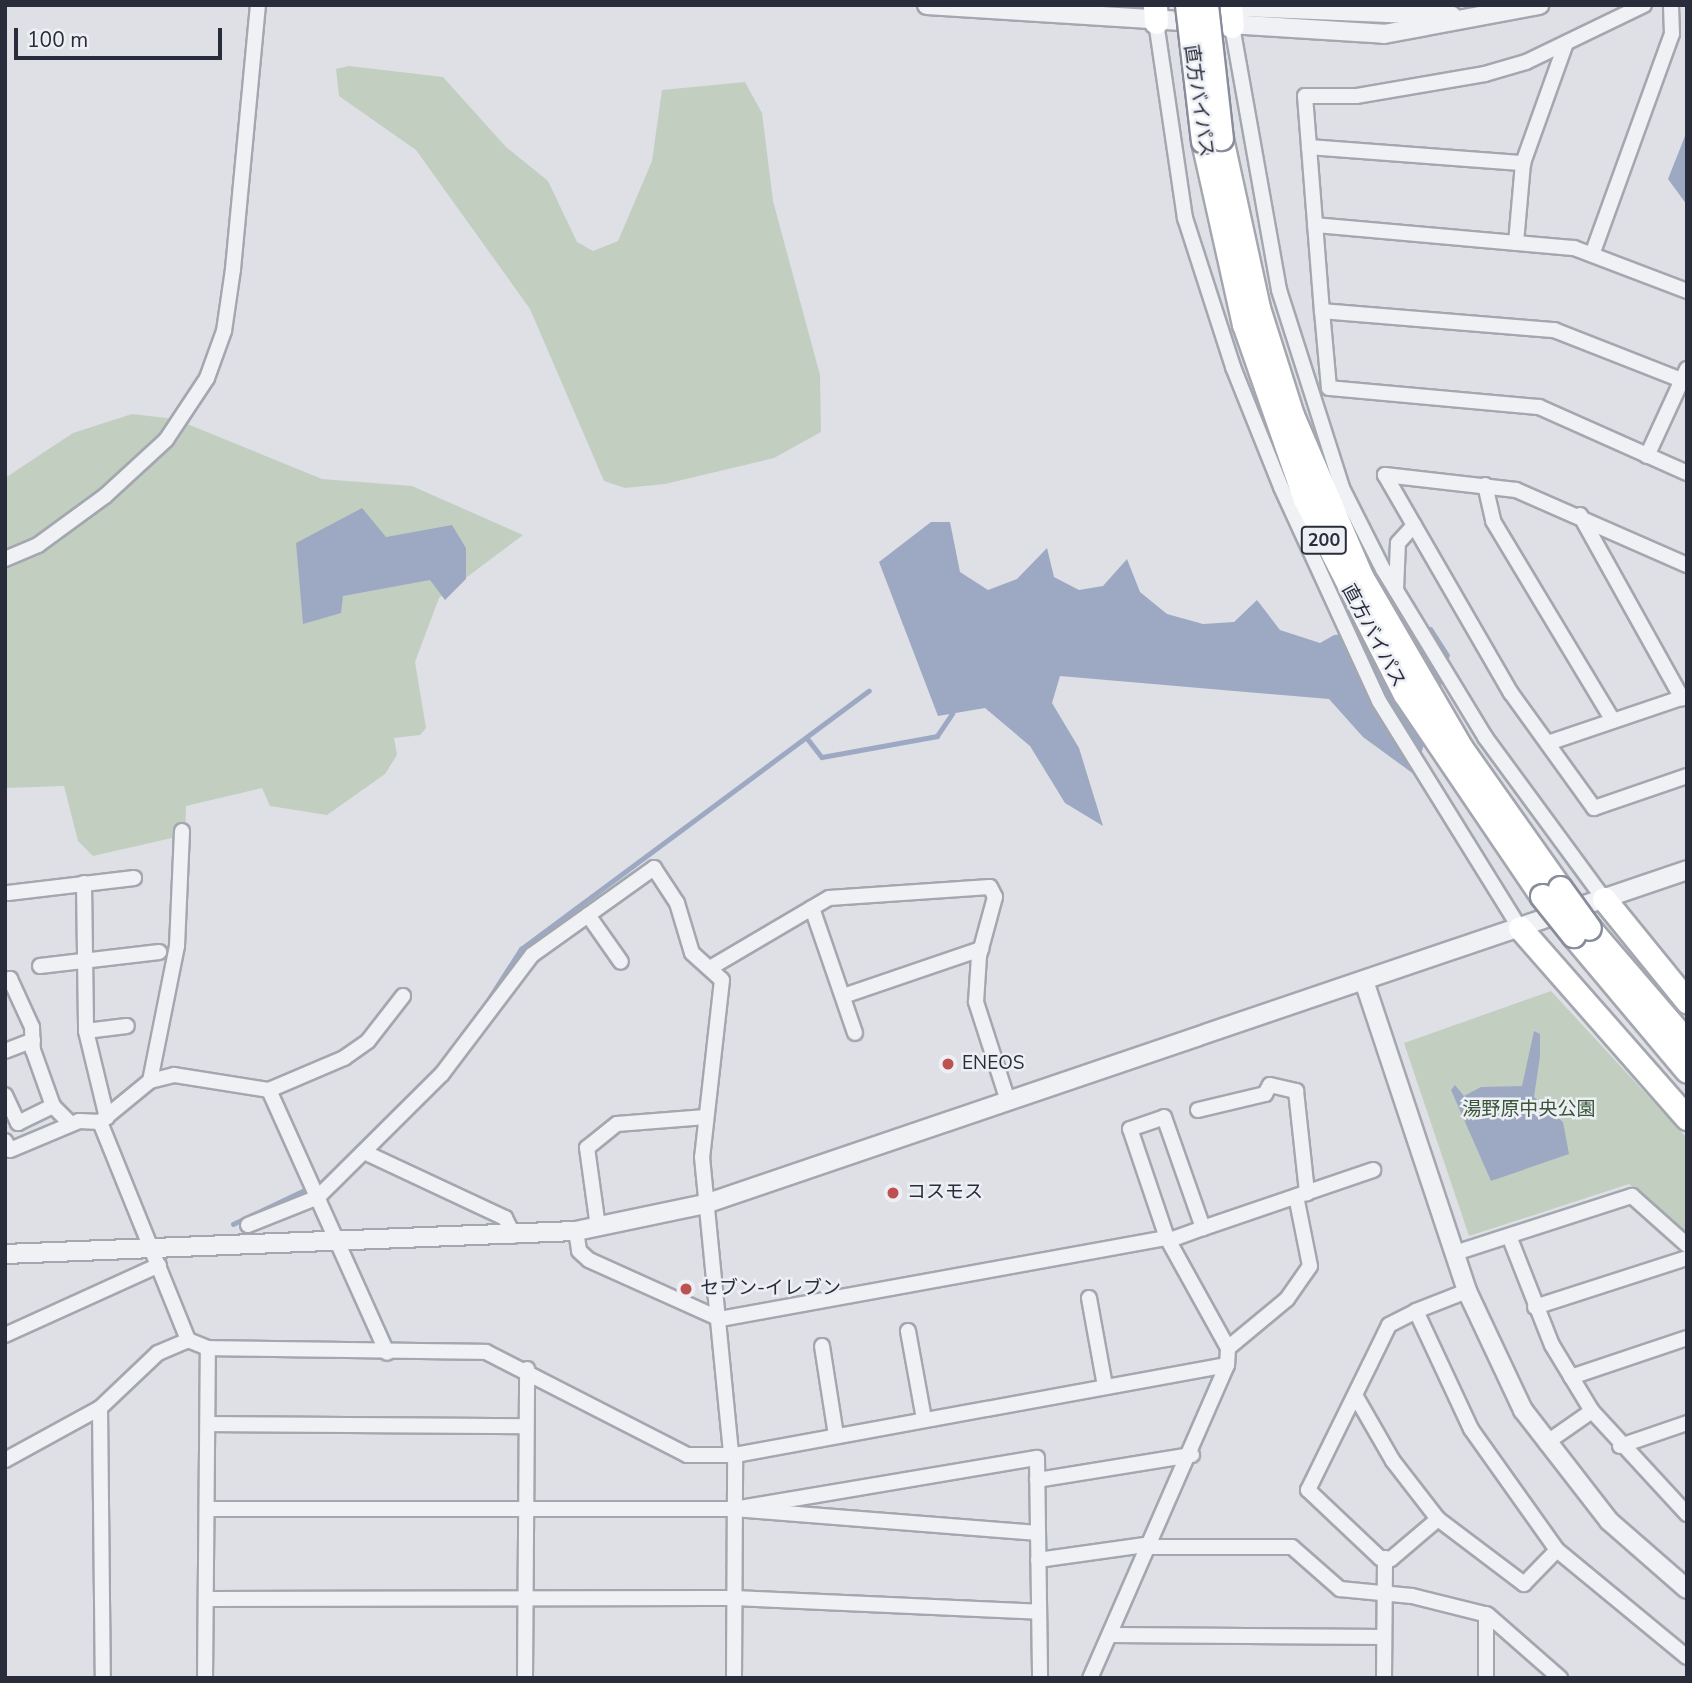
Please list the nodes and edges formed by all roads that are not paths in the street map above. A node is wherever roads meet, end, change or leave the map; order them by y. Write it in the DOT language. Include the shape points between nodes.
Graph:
graph roads {
  1 [pos="258,5"];
  2 [pos="927,5"];
  3 [pos="1189,5"];
  4 [pos="1206,5"];
  5 [pos="1644,5"];
  6 [pos="1671,5"];
  7 [pos="1532,7"];
  8 [pos="1231,13"];
  9 [pos="1155,14"];
  10 [pos="1566,43"];
  11 [pos="1212,140"];
  12 [pos="1309,147"];
  13 [pos="1522,163"];
  14 [pos="1315,225"];
  15 [pos="1516,243"];
  16 [pos="1593,252"];
  17 [pos="1687,291"];
  18 [pos="1322,312"];
  19 [pos="1685,377"];
  20 [pos="1647,456"];
  21 [pos="1687,473"];
  22 [pos="1485,485"];
  23 [pos="1580,514"];
  24 [pos="1414,526"];
  25 [pos="5,559"];
  26 [pos="1687,565"];
  27 [pos="1396,591"];
  28 [pos="1684,697"];
  29 [pos="1613,721"];
  30 [pos="1548,743"];
  31 [pos="1687,776"];
  32 [pos="182,831"];
  33 [pos="1687,870"];
  34 [pos="134,878"];
  35 [pos="85,883"];
  36 [pos="8,893"];
  37 [pos="1604,899"];
  38 [pos="812,908"];
  39 [pos="588,915"];
  40 [pos="1520,928"];
  41 [pos="1581,932"];
  42 [pos="981,949"];
  43 [pos="159,952"];
  44 [pos="88,960"];
  45 [pos="621,962"];
  46 [pos="40,966"];
  47 [pos="709,968"];
  48 [pos="1364,981"];
  49 [pos="5,982"];
  50 [pos="403,996"];
  51 [pos="843,996"];
  52 [pos="1687,1001"];
  53 [pos="127,1026"];
  54 [pos="86,1031"];
  55 [pos="855,1033"];
  56 [pos="33,1040"];
  57 [pos="1687,1042"];
  58 [pos="5,1051"];
  59 [pos="1687,1071"];
  60 [pos="150,1081"];
  61 [pos="269,1090"];
  62 [pos="5,1096"];
  63 [pos="1008,1101"];
  64 [pos="53,1106"];
  65 [pos="1198,1110"];
  66 [pos="706,1117"];
  67 [pos="1687,1118"];
  68 [pos="103,1120"];
  69 [pos="71,1124"];
  70 [pos="7,1148"];
  71 [pos="364,1152"];
  72 [pos="1373,1170"];
  73 [pos="315,1191"];
  74 [pos="1302,1195"];
  75 [pos="705,1204"];
  76 [pos="248,1225"];
  77 [pos="598,1227"];
  78 [pos="1203,1228"];
  79 [pos="576,1231"];
  80 [pos="514,1236"];
  81 [pos="1509,1236"];
  82 [pos="1168,1240"];
  83 [pos="338,1244"];
  84 [pos="1687,1245"];
  85 [pos="1455,1253"];
  86 [pos="5,1254"];
  87 [pos="156,1258"];
  88 [pos="1687,1258"];
  89 [pos="1467,1291"];
  90 [pos="1089,1298"];
  91 [pos="1535,1307"];
  92 [pos="1416,1311"];
  93 [pos="720,1319"];
  94 [pos="908,1331"];
  95 [pos="5,1335"];
  96 [pos="1687,1338"];
  97 [pos="188,1339"];
  98 [pos="822,1346"];
  99 [pos="208,1348"];
  100 [pos="1228,1348"];
  101 [pos="387,1353"];
  102 [pos="1227,1366"];
  103 [pos="527,1369"];
  104 [pos="1571,1377"];
  105 [pos="1105,1386"];
  106 [pos="1355,1395"];
  107 [pos="100,1408"];
  108 [pos="1592,1411"];
  109 [pos="924,1419"];
  110 [pos="1687,1423"];
  111 [pos="208,1424"];
  112 [pos="523,1426"];
  113 [pos="836,1436"];
  114 [pos="1546,1443"];
  115 [pos="1620,1446"];
  116 [pos="733,1454"];
  117 [pos="1192,1455"];
  118 [pos="5,1460"];
  119 [pos="1037,1480"];
  120 [pos="524,1508"];
  121 [pos="207,1509"];
  122 [pos="734,1509"];
  123 [pos="1685,1510"];
  124 [pos="1438,1519"];
  125 [pos="1038,1533"];
  126 [pos="1151,1545"];
  127 [pos="1558,1550"];
  128 [pos="1385,1558"];
  129 [pos="1038,1560"];
  130 [pos="1687,1589"];
  131 [pos="1385,1591"];
  132 [pos="524,1597"];
  133 [pos="734,1598"];
  134 [pos="206,1600"];
  135 [pos="1039,1612"];
  136 [pos="1486,1615"];
  137 [pos="1110,1635"];
  138 [pos="1384,1637"];
  139 [pos="1687,1657"];
  140 [pos="103,1678"];
  141 [pos="205,1678"];
  142 [pos="525,1678"];
  143 [pos="734,1678"];
  144 [pos="1040,1678"];
  145 [pos="1090,1678"];
  146 [pos="1384,1678"];
  147 [pos="1486,1678"];
  148 [pos="1560,1678"];
  1 -- 25 [label="street" via="229,294 207,378 166,440 105,496 38,545"];
  2 -- 9 [label="street"];
  3 -- 8 [label="street"];
  3 -- 11 [label="highway, 直方バイパス / 200, bridge"];
  4 -- 11 [label="highway, 直方バイパス / 200, bridge"];
  5 -- 10 [label="street"];
  6 -- 16 [label="street" via="1672,34"];
  7 -- 8 [label="street" via="1366,17"];
  8 -- 9 [label="street"];
  8 -- 27 [label="street" via="1279,290 1309,397 1342,488"];
  9 -- 40 [label="street" via="1185,218 1276,475 1378,701"];
  10 -- 12 [label="street" via="1526,62 1425,87 1305,96"];
  10 -- 13 [label="street"];
  11 -- 41 [label="highway, 直方バイパス / 200, bridge" via="1244,324 1305,499 1405,694"];
  12 -- 13 [label="street"];
  12 -- 14 [label="street"];
  13 -- 15 [label="street"];
  14 -- 15 [label="street"];
  14 -- 18 [label="street"];
  15 -- 16 [label="street"];
  16 -- 17 [label="street"];
  18 -- 19 [label="street" via="1553,330"];
  18 -- 20 [label="street" via="1329,388 1539,407"];
  19 -- 20 [label="street"];
  20 -- 21 [label="street"];
  22 -- 23 [label="street"];
  22 -- 24 [label="street" via="1385,475"];
  22 -- 29 [label="street" via="1493,521"];
  23 -- 26 [label="street"];
  23 -- 28 [label="street"];
  24 -- 27 [label="street" via="1398,543"];
  24 -- 30 [label="street" via="1511,693"];
  27 -- 37 [label="street" via="1485,737"];
  28 -- 29 [label="street"];
  29 -- 30 [label="street"];
  30 -- 31 [label="street" via="1594,808"];
  32 -- 60 [label="street" via="177,946"];
  33 -- 37 [label="street"];
  34 -- 35 [label="street"];
  35 -- 36 [label="street"];
  35 -- 44 [label="street"];
  37 -- 40 [label="street"];
  37 -- 52 [label="highway"];
  38 -- 42 [label="street" via="829,898 990,887 996,897"];
  38 -- 47 [label="street"];
  38 -- 51 [label="street"];
  39 -- 45 [label="street"];
  39 -- 47 [label="street" via="654,868 677,903 692,953"];
  39 -- 71 [label="street" via="531,955 486,1023"];
  40 -- 48 [label="street"];
  40 -- 67 [label="highway"];
  41 -- 57 [label="highway, 直方バイパス / 200"];
  41 -- 59 [label="highway, 直方バイパス / 200"];
  42 -- 51 [label="street"];
  42 -- 63 [label="street" via="976,1002"];
  43 -- 44 [label="street"];
  44 -- 46 [label="street"];
  44 -- 54 [label="street"];
  47 -- 66 [label="street" via="722,980"];
  48 -- 63 [label="street"];
  48 -- 85 [label="street"];
  49 -- 56 [label="street" via="10,979"];
  50 -- 61 [label="street" via="352,1053 313,1076"];
  51 -- 55 [label="street"];
  53 -- 54 [label="street"];
  54 -- 68 [label="street"];
  56 -- 58 [label="street"];
  56 -- 64 [label="street"];
  60 -- 61 [label="street" via="174,1075"];
  60 -- 68 [label="street"];
  61 -- 73 [label="street"];
  62 -- 64 [label="street" via="18,1123"];
  63 -- 75 [label="street"];
  64 -- 69 [label="street"];
  65 -- 74 [label="street" via="1265,1094 1270,1085 1296,1091"];
  66 -- 75 [label="street"];
  66 -- 77 [label="street" via="617,1124 587,1147"];
  68 -- 69 [label="street"];
  68 -- 87 [label="street"];
  69 -- 70 [label="street"];
  71 -- 73 [label="street"];
  71 -- 80 [label="street" via="505,1218"];
  72 -- 74 [label="street"];
  73 -- 76 [label="street"];
  73 -- 83 [label="street"];
  74 -- 78 [label="street"];
  74 -- 100 [label="street" via="1310,1266 1287,1299"];
  75 -- 77 [label="street"];
  75 -- 93 [label="street"];
  77 -- 79 [label="street"];
  78 -- 82 [label="street"];
  78 -- 82 [label="street" via="1164,1117 1130,1129"];
  79 -- 80 [label="street"];
  79 -- 93 [label="street" via="579,1251 589,1260"];
  80 -- 83 [label="street"];
  81 -- 84 [label="street" via="1632,1196"];
  81 -- 85 [label="street"];
  81 -- 91 [label="street"];
  82 -- 93 [label="street"];
  82 -- 100 [label="street"];
  83 -- 87 [label="street"];
  83 -- 101 [label="street"];
  85 -- 89 [label="street"];
  86 -- 87 [label="street"];
  87 -- 95 [label="street"];
  87 -- 97 [label="street"];
  88 -- 91 [label="street"];
  89 -- 92 [label="street"];
  89 -- 114 [label="street" via="1494,1354"];
  90 -- 105 [label="street"];
  91 -- 104 [label="street"];
  92 -- 106 [label="street" via="1389,1325"];
  92 -- 127 [label="street" via="1453,1398"];
  93 -- 116 [label="street"];
  94 -- 109 [label="street"];
  96 -- 104 [label="street"];
  97 -- 99 [label="street"];
  97 -- 107 [label="street" via="158,1353"];
  98 -- 113 [label="street"];
  99 -- 101 [label="street"];
  99 -- 111 [label="street"];
  100 -- 102 [label="street"];
  101 -- 103 [label="street" via="486,1352"];
  102 -- 105 [label="street"];
  102 -- 117 [label="street"];
  103 -- 112 [label="street"];
  103 -- 116 [label="street" via="687,1455"];
  104 -- 108 [label="street"];
  105 -- 109 [label="street"];
  106 -- 124 [label="street" via="1393,1461"];
  106 -- 128 [label="street" via="1308,1490"];
  107 -- 118 [label="street"];
  107 -- 140 [label="street"];
  108 -- 114 [label="street"];
  108 -- 115 [label="street"];
  109 -- 113 [label="street"];
  110 -- 115 [label="street"];
  111 -- 112 [label="street"];
  111 -- 121 [label="street"];
  112 -- 120 [label="street"];
  113 -- 116 [label="street"];
  114 -- 130 [label="street" via="1609,1521"];
  115 -- 123 [label="street"];
  116 -- 122 [label="street"];
  117 -- 119 [label="street"];
  117 -- 126 [label="street"];
  119 -- 122 [label="street" via="1037,1458"];
  119 -- 125 [label="street"];
  120 -- 121 [label="street"];
  120 -- 122 [label="street"];
  120 -- 132 [label="street"];
  121 -- 134 [label="street"];
  122 -- 125 [label="street"];
  122 -- 133 [label="street"];
  124 -- 127 [label="street" via="1524,1584"];
  124 -- 128 [label="street"];
  125 -- 129 [label="street"];
  126 -- 129 [label="street"];
  126 -- 131 [label="street" via="1292,1547 1340,1589"];
  126 -- 137 [label="street"];
  127 -- 139 [label="street"];
  128 -- 131 [label="street"];
  129 -- 135 [label="street"];
  131 -- 136 [label="street"];
  131 -- 138 [label="street"];
  132 -- 133 [label="street"];
  132 -- 134 [label="street"];
  132 -- 142 [label="street"];
  133 -- 135 [label="street"];
  133 -- 143 [label="street"];
  134 -- 141 [label="street"];
  135 -- 144 [label="street"];
  136 -- 147 [label="street"];
  136 -- 148 [label="street"];
  137 -- 138 [label="street"];
  137 -- 145 [label="street"];
  138 -- 146 [label="street"];
}
